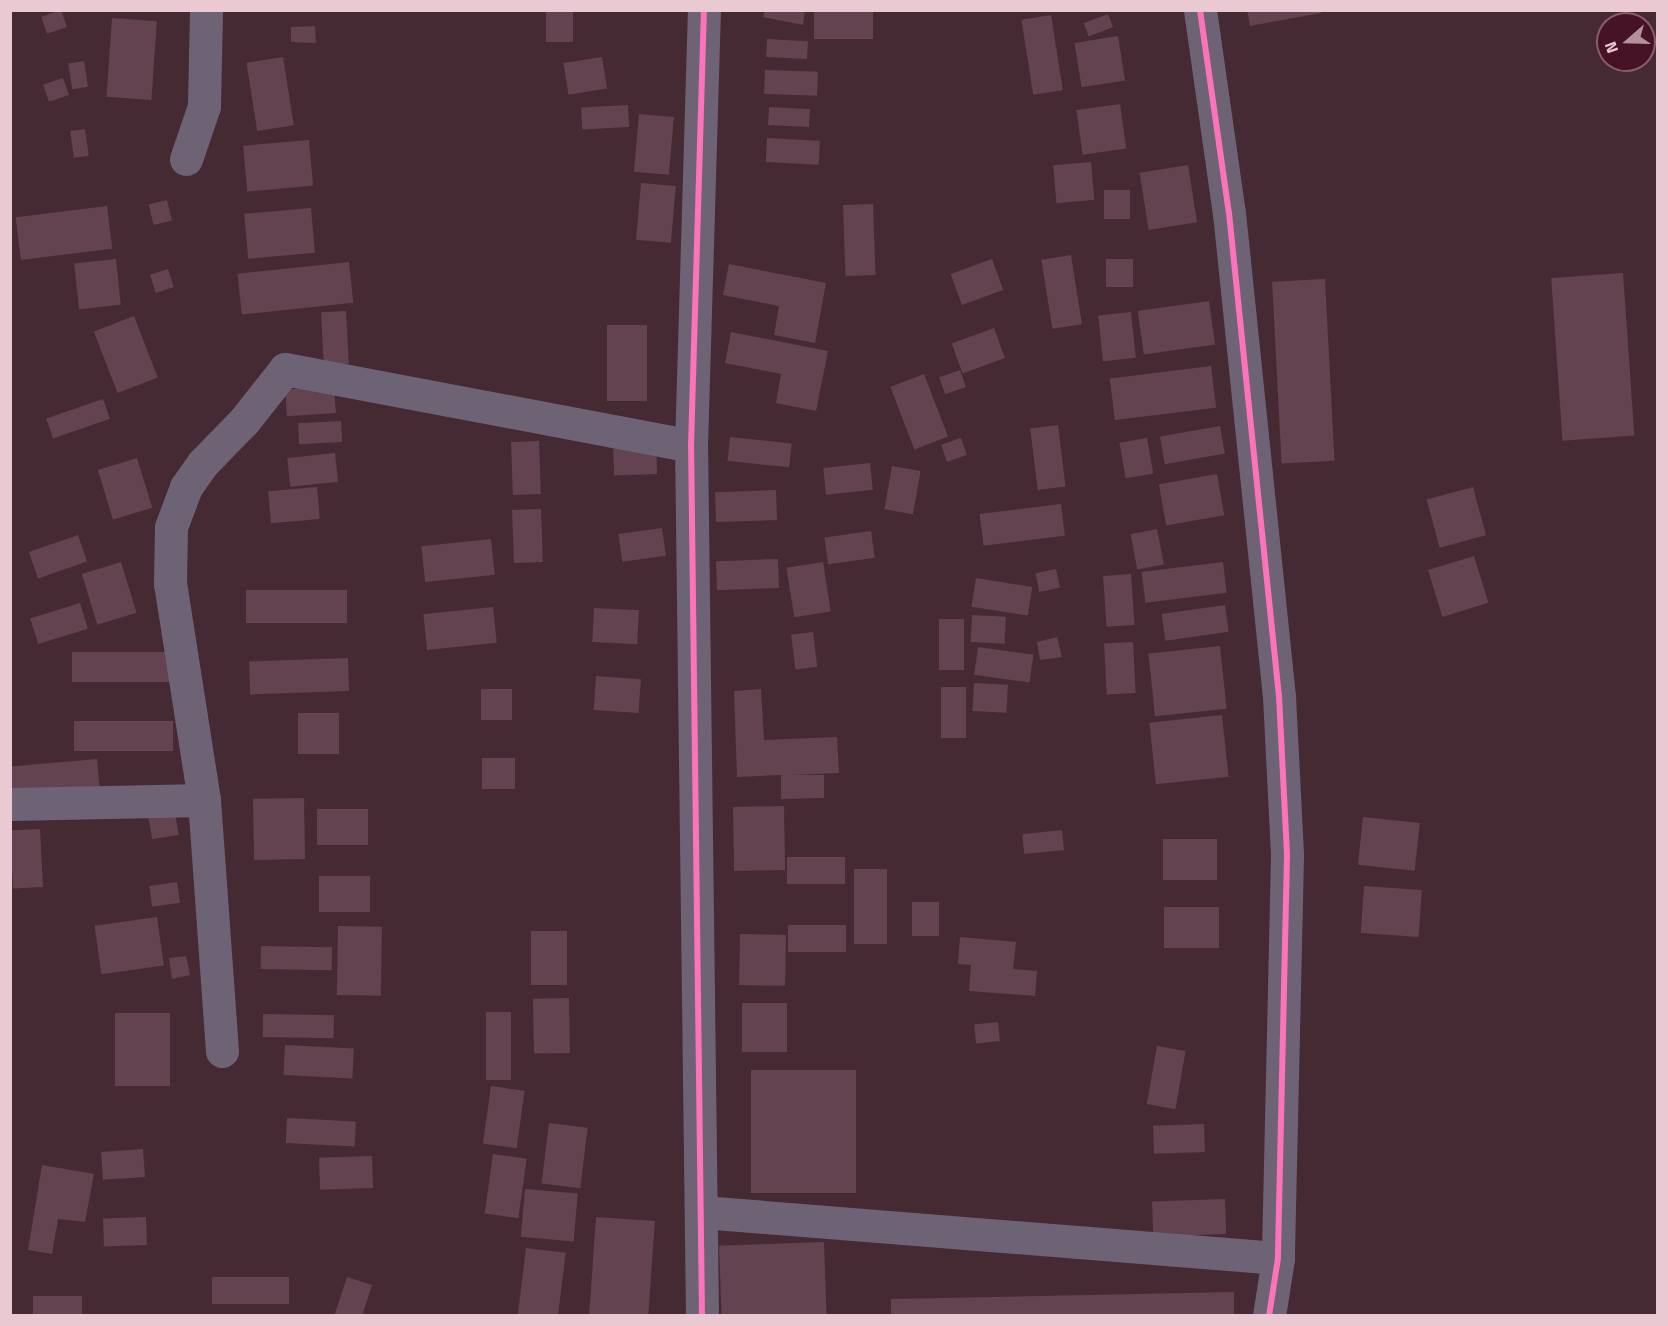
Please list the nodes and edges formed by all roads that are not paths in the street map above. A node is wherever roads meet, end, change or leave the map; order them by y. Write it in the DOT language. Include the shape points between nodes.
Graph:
graph roads {
  1 [pos="206,10"];
  2 [pos="704,10"];
  3 [pos="1200,10"];
  4 [pos="186,159"];
  5 [pos="692,447"];
  6 [pos="204,800"];
  7 [pos="10,804"];
  8 [pos="222,1051"];
  9 [pos="702,1212"];
  10 [pos="1278,1258"];
  11 [pos="702,1316"];
  12 [pos="1269,1316"];
  1 -- 4 [label="street" via="204,106"];
  2 -- 5 [label="street"];
  3 -- 10 [label="street" via="1229,213 1279,696 1287,856"];
  5 -- 6 [label="street" via="285,369 244,421 203,463 186,487 171,527 170,584"];
  5 -- 9 [label="street"];
  6 -- 7 [label="street"];
  6 -- 8 [label="street"];
  9 -- 10 [label="street"];
  9 -- 11 [label="street"];
  10 -- 12 [label="street"];
}
